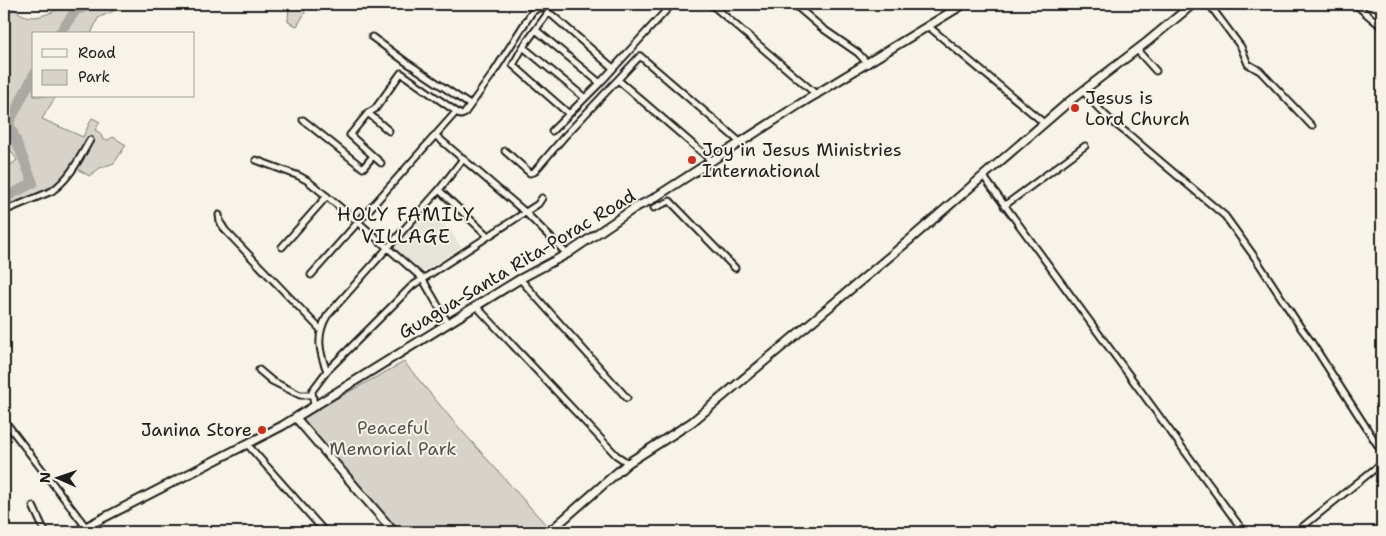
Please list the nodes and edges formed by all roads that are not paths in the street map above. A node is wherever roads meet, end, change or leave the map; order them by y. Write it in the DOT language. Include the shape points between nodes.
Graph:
graph roads {
  1 [pos="550,4"];
  2 [pos="672,4"];
  3 [pos="711,4"];
  4 [pos="794,4"];
  5 [pos="964,4"];
  6 [pos="1193,4"];
  7 [pos="1210,4"];
  8 [pos="1355,4"];
  9 [pos="928,26"];
  10 [pos="1382,27"];
  11 [pos="536,30"];
  12 [pos="372,37"];
  13 [pos="523,47"];
  14 [pos="1137,50"];
  15 [pos="868,64"];
  16 [pos="613,68"];
  17 [pos="1156,71"];
  18 [pos="618,80"];
  19 [pos="600,83"];
  20 [pos="1083,91"];
  21 [pos="817,95"];
  22 [pos="585,98"];
  23 [pos="470,105"];
  24 [pos="456,112"];
  25 [pos="368,113"];
  26 [pos="569,114"];
  27 [pos="303,120"];
  28 [pos="1044,123"];
  29 [pos="1312,126"];
  30 [pos="389,131"];
  31 [pos="552,131"];
  32 [pos="435,135"];
  33 [pos="90,140"];
  34 [pos="741,143"];
  35 [pos="1085,146"];
  36 [pos="505,152"];
  37 [pos="373,156"];
  38 [pos="463,159"];
  39 [pos="256,160"];
  40 [pos="712,161"];
  41 [pos="381,163"];
  42 [pos="984,177"];
  43 [pos="439,190"];
  44 [pos="327,196"];
  45 [pos="542,198"];
  46 [pos="1004,206"];
  47 [pos="654,208"];
  48 [pos="4,211"];
  49 [pos="525,212"];
  50 [pos="219,215"];
  51 [pos="358,222"];
  52 [pos="488,236"];
  53 [pos="282,246"];
  54 [pos="388,248"];
  55 [pos="567,254"];
  56 [pos="735,268"];
  57 [pos="311,275"];
  58 [pos="422,278"];
  59 [pos="520,280"];
  60 [pos="477,307"];
  61 [pos="448,323"];
  62 [pos="321,330"];
  63 [pos="258,370"];
  64 [pos="327,371"];
  65 [pos="312,395"];
  66 [pos="626,398"];
  67 [pos="314,406"];
  68 [pos="296,418"];
  69 [pos="4,420"];
  70 [pos="247,444"];
  71 [pos="1382,450"];
  72 [pos="628,463"];
  73 [pos="1382,463"];
  74 [pos="33,506"];
  75 [pos="86,527"];
  76 [pos="45,532"];
  77 [pos="76,532"];
  78 [pos="325,532"];
  79 [pos="394,532"];
  80 [pos="546,532"];
  81 [pos="1244,532"];
  82 [pos="1296,532"];
  1 -- 23 [label="street" via="532,12"];
  2 -- 16 [label="street"];
  3 -- 21 [label="street"];
  4 -- 15 [label="street"];
  5 -- 9 [label="main road, Guagua-Santa Rita-Porac Road"];
  6 -- 14 [label="main road"];
  7 -- 29 [label="street" via="1241,47 1248,64 1260,71"];
  8 -- 10 [label="street"];
  9 -- 15 [label="main road, Guagua-Santa Rita-Porac Road"];
  9 -- 28 [label="street"];
  11 -- 13 [label="street"];
  11 -- 16 [label="street" via="550,13"];
  11 -- 19 [label="street"];
  12 -- 23 [label="street"];
  13 -- 22 [label="street"];
  13 -- 26 [label="street" via="513,63 514,68"];
  14 -- 17 [label="street"];
  14 -- 20 [label="main road"];
  15 -- 21 [label="main road, Guagua-Santa Rita-Porac Road"];
  16 -- 19 [label="street"];
  18 -- 34 [label="street" via="640,56"];
  18 -- 36 [label="street" via="532,174"];
  18 -- 40 [label="street"];
  19 -- 22 [label="street"];
  20 -- 28 [label="main road"];
  20 -- 71 [label="street" via="1111,122 1225,216"];
  21 -- 34 [label="main road, Guagua-Santa Rita-Porac Road"];
  22 -- 26 [label="street"];
  23 -- 24 [label="street" via="461,115"];
  24 -- 25 [label="street" via="401,73 375,109"];
  24 -- 32 [label="street"];
  25 -- 30 [label="street"];
  25 -- 37 [label="street" via="350,135"];
  26 -- 31 [label="street"];
  27 -- 37 [label="street" via="363,168"];
  28 -- 42 [label="main road"];
  32 -- 38 [label="street"];
  32 -- 51 [label="street"];
  33 -- 48 [label="street" via="67,179 59,186"];
  34 -- 40 [label="main road, Guagua-Santa Rita-Porac Road"];
  35 -- 46 [label="street"];
  37 -- 41 [label="street"];
  38 -- 43 [label="street"];
  38 -- 49 [label="street"];
  39 -- 44 [label="street" via="299,176"];
  40 -- 55 [label="main road, Guagua-Santa Rita-Porac Road"];
  42 -- 46 [label="street"];
  42 -- 72 [label="main road" via="692,422"];
  43 -- 52 [label="street"];
  43 -- 54 [label="street"];
  44 -- 51 [label="street"];
  44 -- 53 [label="street"];
  45 -- 49 [label="street"];
  46 -- 81 [label="street"];
  47 -- 56 [label="street" via="670,201"];
  49 -- 52 [label="street"];
  49 -- 55 [label="street"];
  50 -- 62 [label="street" via="225,230"];
  51 -- 54 [label="street"];
  51 -- 57 [label="street"];
  52 -- 58 [label="street"];
  54 -- 58 [label="street"];
  54 -- 62 [label="street" via="332,311"];
  55 -- 59 [label="main road, Guagua-Santa Rita-Porac Road"];
  58 -- 61 [label="street"];
  58 -- 64 [label="street"];
  59 -- 60 [label="main road, Guagua-Santa Rita-Porac Road"];
  59 -- 66 [label="street"];
  60 -- 61 [label="main road, Guagua-Santa Rita-Porac Road"];
  60 -- 72 [label="street" via="616,455"];
  61 -- 67 [label="main road, Guagua-Santa Rita-Porac Road"];
  62 -- 64 [label="street" via="320,349"];
  63 -- 65 [label="street" via="300,395"];
  64 -- 65 [label="street"];
  65 -- 67 [label="street"];
  67 -- 68 [label="main road, Guagua-Santa Rita-Porac Road"];
  68 -- 70 [label="main road, Guagua-Santa Rita-Porac Road"];
  68 -- 79 [label="main road"];
  69 -- 75 [label="street"];
  70 -- 75 [label="main road, Guagua-Santa Rita-Porac Road"];
  70 -- 78 [label="street"];
  72 -- 80 [label="main road"];
  73 -- 82 [label="street"];
  74 -- 76 [label="street"];
  75 -- 77 [label="main road, Guagua-Santa Rita-Porac Road"];
}
